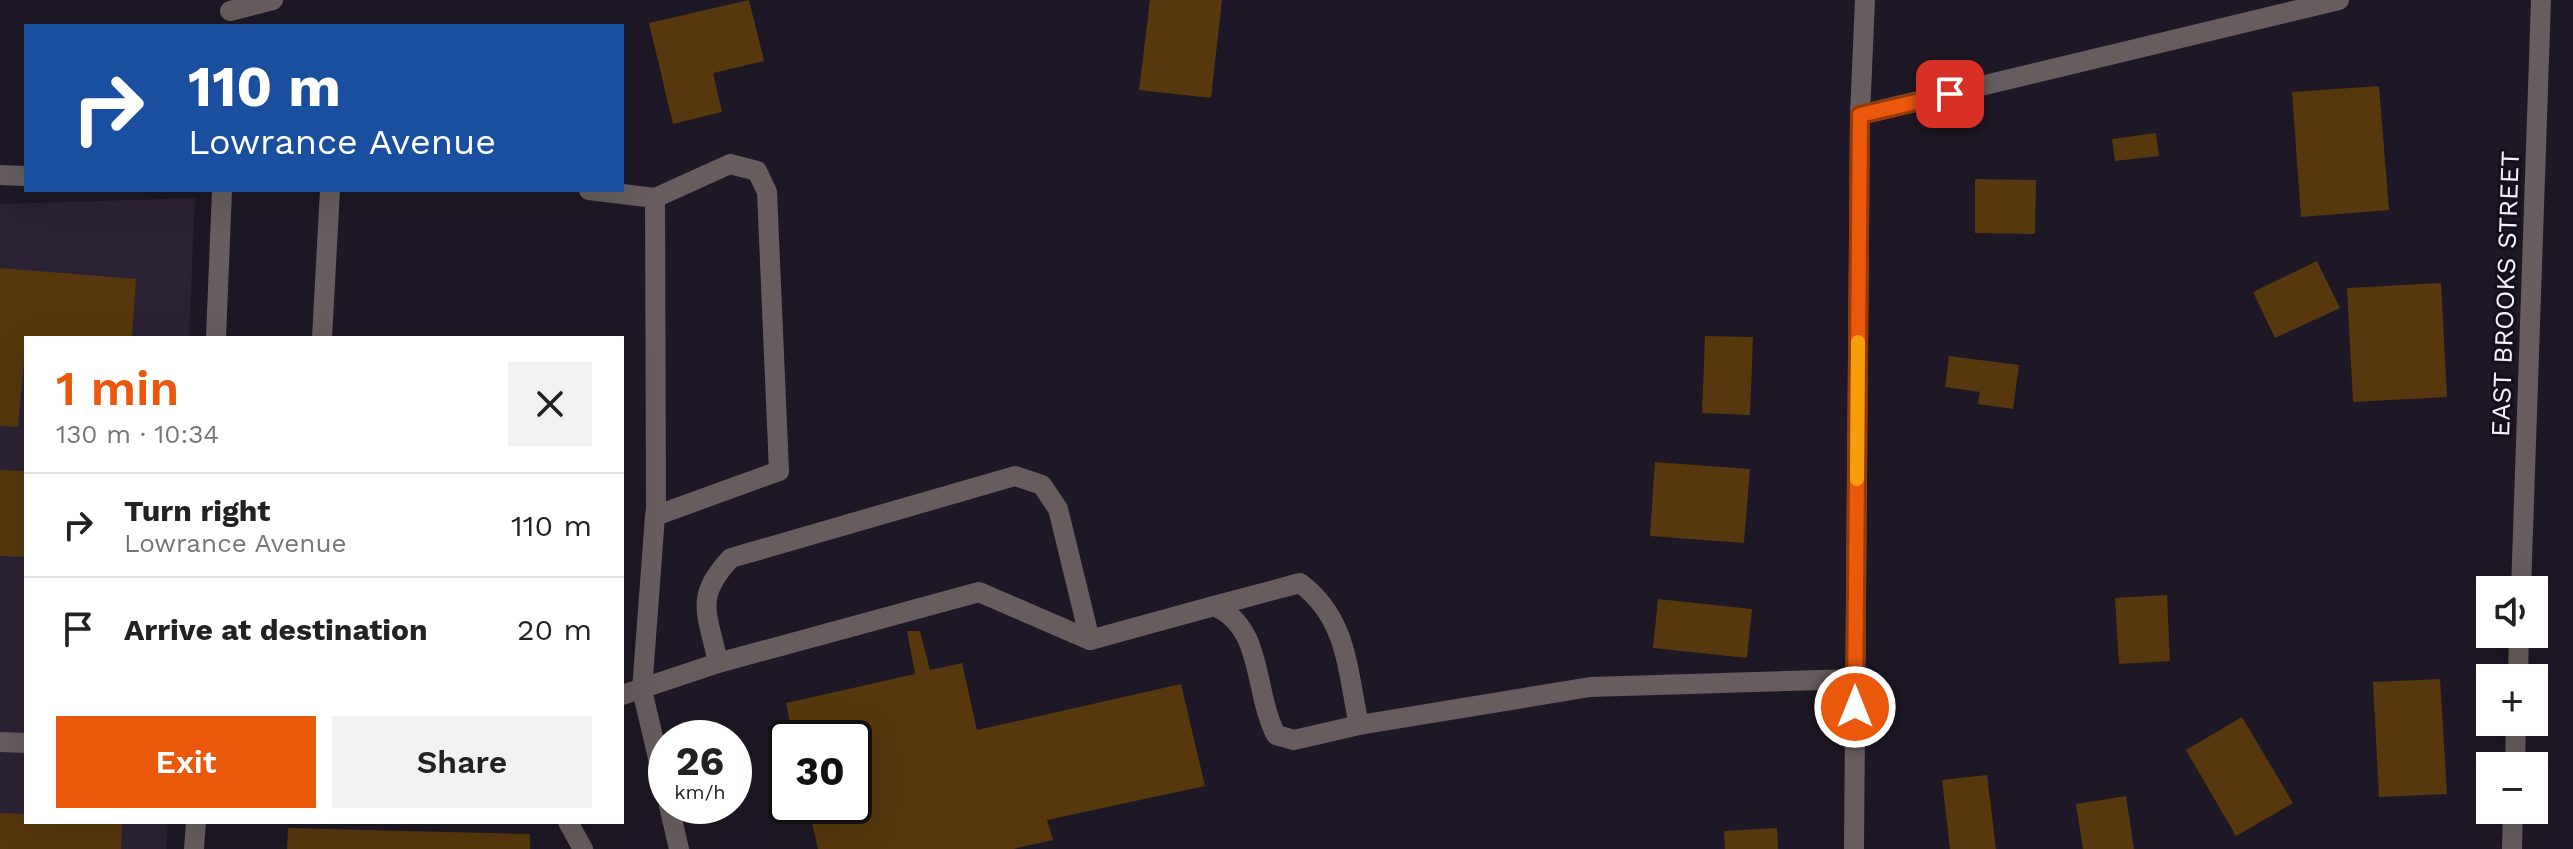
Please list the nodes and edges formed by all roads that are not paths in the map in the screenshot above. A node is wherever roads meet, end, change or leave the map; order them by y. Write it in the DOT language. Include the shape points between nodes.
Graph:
graph roads {
  1 [pos="273,0"];
  2 [pos="1865,0"];
  3 [pos="2339,0"];
  4 [pos="2541,0"];
  5 [pos="229,12"];
  6 [pos="1860,115"];
  7 [pos="0,175"];
  8 [pos="24,176"];
  9 [pos="222,192"];
  10 [pos="330,192"];
  11 [pos="606,192"];
  12 [pos="655,198"];
  13 [pos="216,336"];
  14 [pos="322,336"];
  15 [pos="655,516"];
  16 [pos="2521,576"];
  17 [pos="1214,606"];
  18 [pos="1090,640"];
  19 [pos="718,663"];
  20 [pos="1856,679"];
  21 [pos="642,690"];
  22 [pos="624,694"];
  23 [pos="649,720"];
  24 [pos="1359,725"];
  25 [pos="0,742"];
  26 [pos="24,743"];
  27 [pos="196,824"];
  28 [pos="569,824"];
  29 [pos="673,824"];
  30 [pos="2513,824"];
  31 [pos="194,849"];
  32 [pos="583,849"];
  33 [pos="679,849"];
  34 [pos="1854,849"];
  35 [pos="2512,849"];
  1 -- 5 [label="street"];
  2 -- 6 [label="street"];
  3 -- 6 [label="street"];
  4 -- 16 [label="street, EAST BROOKS STREET"];
  6 -- 20 [label="street"];
  7 -- 8 [label="street"];
  9 -- 13 [label="street"];
  10 -- 14 [label="street"];
  11 -- 12 [label="street"];
  12 -- 15 [label="street"];
  12 -- 15 [label="street" via="730,164 757,171 767,192 779,471"];
  15 -- 21 [label="street"];
  17 -- 18 [label="street"];
  17 -- 24 [label="street" via="1233,614 1246,629 1267,718 1276,735 1294,740"];
  17 -- 24 [label="street" via="1300,583 1321,599 1336,622"];
  18 -- 19 [label="street" via="979,592"];
  18 -- 19 [label="street" via="1058,509 1042,485 1015,476 731,558 705,595"];
  19 -- 21 [label="street"];
  20 -- 24 [label="street" via="1590,687"];
  20 -- 34 [label="street"];
  21 -- 22 [label="street"];
  21 -- 23 [label="street"];
  25 -- 26 [label="street"];
  27 -- 31 [label="street"];
  28 -- 32 [label="street"];
  29 -- 33 [label="street"];
  30 -- 35 [label="street"];
}
